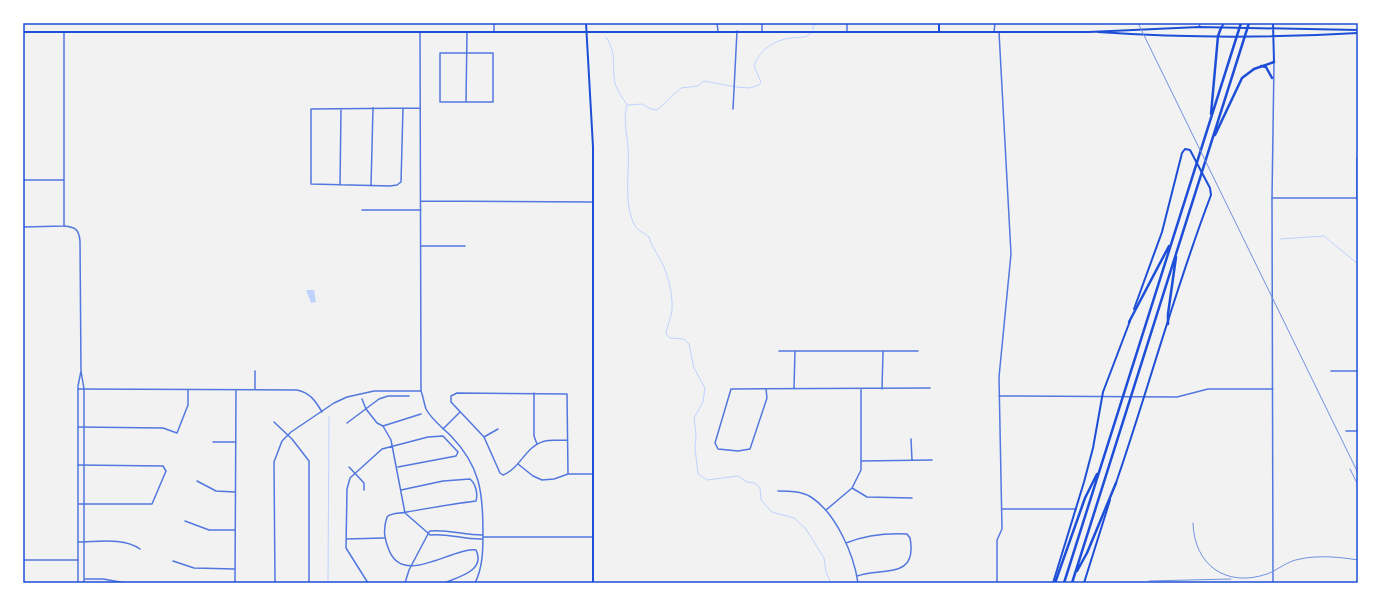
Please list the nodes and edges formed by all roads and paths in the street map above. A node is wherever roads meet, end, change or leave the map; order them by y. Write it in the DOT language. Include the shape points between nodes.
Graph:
graph roads {
  1 [pos="494,23"];
  2 [pos="586,23"];
  3 [pos="717,23"];
  4 [pos="762,23"];
  5 [pos="847,23"];
  6 [pos="939,23"];
  7 [pos="995,23"];
  8 [pos="1200,23"];
  9 [pos="1224,23"];
  10 [pos="1235,23"];
  11 [pos="1241,23"];
  12 [pos="1249,23"];
  13 [pos="1262,23"];
  14 [pos="1274,23"];
  15 [pos="1199,27"];
  16 [pos="1221,28"];
  17 [pos="1273,28"];
  18 [pos="420,31"];
  19 [pos="467,31"];
  20 [pos="494,31"];
  21 [pos="587,31"];
  22 [pos="718,31"];
  23 [pos="737,31"];
  24 [pos="762,31"];
  25 [pos="23,32"];
  26 [pos="64,32"];
  27 [pos="847,32"];
  28 [pos="939,32"];
  29 [pos="994,32"];
  30 [pos="999,32"];
  31 [pos="1089,32"];
  32 [pos="1358,32"];
  33 [pos="1218,36"];
  34 [pos="1274,36"];
  35 [pos="468,54"];
  36 [pos="1274,62"];
  37 [pos="1260,66"];
  38 [pos="1272,78"];
  39 [pos="466,102"];
  40 [pos="372,108"];
  41 [pos="403,108"];
  42 [pos="420,108"];
  43 [pos="341,109"];
  44 [pos="733,109"];
  45 [pos="1211,117"];
  46 [pos="1211,142"];
  47 [pos="1357,158"];
  48 [pos="23,180"];
  49 [pos="64,180"];
  50 [pos="340,185"];
  51 [pos="371,186"];
  52 [pos="1272,198"];
  53 [pos="1357,198"];
  54 [pos="421,201"];
  55 [pos="593,202"];
  56 [pos="362,210"];
  57 [pos="421,210"];
  58 [pos="64,226"];
  59 [pos="23,227"];
  60 [pos="1172,241"];
  61 [pos="421,246"];
  62 [pos="465,246"];
  63 [pos="1178,247"];
  64 [pos="1129,322"];
  65 [pos="1168,324"];
  66 [pos="779,351"];
  67 [pos="795,351"];
  68 [pos="918,351"];
  69 [pos="883,352"];
  70 [pos="81,371"];
  71 [pos="255,371"];
  72 [pos="1331,371"];
  73 [pos="1358,371"];
  74 [pos="794,388"];
  75 [pos="930,388"];
  76 [pos="78,389"];
  77 [pos="255,389"];
  78 [pos="766,389"];
  79 [pos="861,389"];
  80 [pos="882,389"];
  81 [pos="1273,389"];
  82 [pos="84,390"];
  83 [pos="188,390"];
  84 [pos="236,390"];
  85 [pos="421,391"];
  86 [pos="534,393"];
  87 [pos="408,396"];
  88 [pos="999,396"];
  89 [pos="1102,397"];
  90 [pos="1145,397"];
  91 [pos="362,399"];
  92 [pos="366,409"];
  93 [pos="322,412"];
  94 [pos="460,412"];
  95 [pos="421,414"];
  96 [pos="274,422"];
  97 [pos="347,423"];
  98 [pos="383,426"];
  99 [pos="78,427"];
  100 [pos="84,427"];
  101 [pos="443,429"];
  102 [pos="498,429"];
  103 [pos="1346,430"];
  104 [pos="1358,430"];
  105 [pos="287,436"];
  106 [pos="484,438"];
  107 [pos="912,439"];
  108 [pos="567,440"];
  109 [pos="213,442"];
  110 [pos="236,442"];
  111 [pos="537,444"];
  112 [pos="394,445"];
  113 [pos="912,460"];
  114 [pos="932,460"];
  115 [pos="861,461"];
  116 [pos="518,464"];
  117 [pos="78,465"];
  118 [pos="84,465"];
  119 [pos="1101,465"];
  120 [pos="398,467"];
  121 [pos="349,468"];
  122 [pos="355,473"];
  123 [pos="568,474"];
  124 [pos="593,474"];
  125 [pos="197,481"];
  126 [pos="1116,483"];
  127 [pos="852,488"];
  128 [pos="364,490"];
  129 [pos="401,490"];
  130 [pos="778,491"];
  131 [pos="235,492"];
  132 [pos="912,498"];
  133 [pos="78,504"];
  134 [pos="84,504"];
  135 [pos="1002,509"];
  136 [pos="826,510"];
  137 [pos="1076,510"];
  138 [pos="405,513"];
  139 [pos="185,521"];
  140 [pos="235,530"];
  141 [pos="428,533"];
  142 [pos="483,537"];
  143 [pos="593,537"];
  144 [pos="384,538"];
  145 [pos="346,539"];
  146 [pos="78,542"];
  147 [pos="84,542"];
  148 [pos="846,543"];
  149 [pos="140,549"];
  150 [pos="23,560"];
  151 [pos="78,560"];
  152 [pos="173,561"];
  153 [pos="412,565"];
  154 [pos="235,569"];
  155 [pos="857,576"];
  156 [pos="1074,577"];
  157 [pos="84,579"];
  158 [pos="78,583"];
  159 [pos="84,583"];
  160 [pos="126,583"];
  161 [pos="235,583"];
  162 [pos="274,583"];
  163 [pos="309,583"];
  164 [pos="368,583"];
  165 [pos="405,583"];
  166 [pos="444,583"];
  167 [pos="475,583"];
  168 [pos="593,583"];
  169 [pos="858,583"];
  170 [pos="998,583"];
  171 [pos="1054,583"];
  172 [pos="1064,583"];
  173 [pos="1072,583"];
  174 [pos="1084,583"];
  175 [pos="1273,583"];
  1 -- 20 [label="street"];
  2 -- 21 [label="main road"];
  3 -- 22 [label="street"];
  4 -- 24 [label="street"];
  5 -- 27 [label="street"];
  6 -- 28 [label="main road"];
  7 -- 29 [label="street"];
  8 -- 15 [label="street"];
  9 -- 16 [label="main road"];
  10 -- 13 [label="main road"];
  11 -- 45 [label="highway"];
  12 -- 46 [label="highway"];
  14 -- 17 [label="main road"];
  15 -- 16 [label="main road"];
  15 -- 31 [label="main road"];
  16 -- 17 [label="main road"];
  16 -- 33 [label="highway"];
  17 -- 32 [label="main road"];
  17 -- 34 [label="main road"];
  18 -- 19 [label="main road"];
  18 -- 26 [label="main road"];
  18 -- 42 [label="street"];
  19 -- 20 [label="main road"];
  19 -- 35 [label="street"];
  20 -- 21 [label="main road"];
  21 -- 22 [label="main road"];
  21 -- 55 [label="main road"];
  22 -- 23 [label="main road"];
  23 -- 24 [label="main road"];
  23 -- 44 [label="street"];
  24 -- 27 [label="main road"];
  25 -- 26 [label="main road"];
  26 -- 49 [label="street"];
  27 -- 28 [label="main road"];
  28 -- 29 [label="main road"];
  29 -- 30 [label="main road"];
  30 -- 31 [label="main road"];
  30 -- 88 [label="street" via="1011,254"];
  31 -- 33 [label="main road"];
  32 -- 34 [label="main road"];
  33 -- 34 [label="main road"];
  33 -- 45 [label="highway"];
  34 -- 36 [label="main road"];
  35 -- 39 [label="street"];
  35 -- 39 [label="street" via="493,54 493,102"];
  35 -- 39 [label="street" via="440,54 440,102"];
  36 -- 37 [label="highway"];
  36 -- 38 [label="street"];
  37 -- 38 [label="highway" via="1266,67"];
  37 -- 46 [label="highway" via="1242,78"];
  38 -- 52 [label="street"];
  40 -- 41 [label="street"];
  40 -- 43 [label="street"];
  40 -- 51 [label="street"];
  41 -- 42 [label="street"];
  41 -- 51 [label="street" via="401,182 397,185"];
  42 -- 54 [label="street"];
  43 -- 50 [label="street"];
  43 -- 50 [label="street" via="311,109 311,184"];
  45 -- 60 [label="highway"];
  46 -- 63 [label="highway"];
  47 -- 53 [label="street"];
  48 -- 49 [label="street"];
  49 -- 58 [label="street"];
  50 -- 51 [label="street"];
  52 -- 53 [label="street"];
  52 -- 81 [label="street"];
  54 -- 55 [label="street"];
  54 -- 57 [label="street"];
  55 -- 124 [label="main road"];
  56 -- 57 [label="street"];
  57 -- 61 [label="street"];
  58 -- 59 [label="street"];
  58 -- 70 [label="street" via="75,228 80,235"];
  60 -- 64 [label="highway"];
  60 -- 119 [label="highway"];
  61 -- 62 [label="street"];
  61 -- 85 [label="street"];
  63 -- 65 [label="highway"];
  63 -- 156 [label="highway"];
  64 -- 65 [label="main road" via="1162,232 1182,153 1188,149 1193,152 1212,195 1186,262"];
  64 -- 89 [label="main road"];
  65 -- 90 [label="main road"];
  66 -- 67 [label="street"];
  67 -- 69 [label="street"];
  67 -- 74 [label="street"];
  68 -- 69 [label="street"];
  69 -- 80 [label="street"];
  70 -- 76 [label="street"];
  70 -- 82 [label="street"];
  71 -- 77 [label="street"];
  72 -- 73 [label="street"];
  74 -- 78 [label="street"];
  74 -- 79 [label="street"];
  75 -- 80 [label="street"];
  76 -- 82 [label="street"];
  76 -- 99 [label="street"];
  77 -- 84 [label="street"];
  77 -- 93 [label="street" via="304,392 314,399"];
  78 -- 78 [label="street" via="731,389 715,443 718,449 750,449 767,398"];
  79 -- 80 [label="street"];
  79 -- 115 [label="street"];
  81 -- 90 [label="street" via="1208,389 1185,396"];
  81 -- 175 [label="street"];
  82 -- 83 [label="street"];
  82 -- 100 [label="street"];
  83 -- 84 [label="street"];
  83 -- 100 [label="street" via="188,405 177,433 163,428"];
  84 -- 110 [label="street"];
  85 -- 93 [label="street" via="360,392"];
  85 -- 101 [label="street" via="426,409"];
  86 -- 94 [label="street" via="457,393 450,396 451,402"];
  86 -- 108 [label="street" via="567,394"];
  86 -- 111 [label="street" via="534,436"];
  87 -- 92 [label="street" via="383,397"];
  88 -- 89 [label="street"];
  88 -- 135 [label="street"];
  89 -- 90 [label="street"];
  89 -- 137 [label="main road" via="1093,448"];
  90 -- 126 [label="main road"];
  91 -- 92 [label="street"];
  92 -- 97 [label="street"];
  92 -- 98 [label="street" via="377,423"];
  93 -- 105 [label="street"];
  94 -- 101 [label="street"];
  94 -- 106 [label="street"];
  95 -- 98 [label="street"];
  96 -- 105 [label="street"];
  98 -- 112 [label="street"];
  99 -- 100 [label="street"];
  99 -- 117 [label="street"];
  100 -- 118 [label="street"];
  101 -- 142 [label="street" via="466,454 477,475 483,505"];
  102 -- 106 [label="street"];
  103 -- 104 [label="street"];
  105 -- 162 [label="street" via="274,462"];
  105 -- 163 [label="street" via="304,452 310,465"];
  106 -- 116 [label="street" via="500,473 503,475"];
  107 -- 113 [label="street"];
  108 -- 111 [label="street"];
  108 -- 123 [label="street"];
  109 -- 110 [label="street"];
  110 -- 131 [label="street"];
  111 -- 116 [label="street"];
  112 -- 120 [label="street"];
  112 -- 120 [label="street" via="441,435 457,450 456,456"];
  112 -- 122 [label="street" via="379,450"];
  113 -- 114 [label="street"];
  113 -- 115 [label="street"];
  115 -- 127 [label="street" via="859,476"];
  116 -- 123 [label="street" via="538,480 554,479"];
  117 -- 118 [label="street"];
  117 -- 133 [label="street"];
  118 -- 134 [label="street"];
  118 -- 134 [label="street" via="165,468 152,504"];
  119 -- 171 [label="highway" via="1085,498"];
  119 -- 172 [label="highway"];
  120 -- 129 [label="street"];
  121 -- 122 [label="street"];
  122 -- 128 [label="street" via="364,483"];
  122 -- 145 [label="street" via="350,478 347,489"];
  123 -- 124 [label="street"];
  124 -- 143 [label="main road"];
  125 -- 131 [label="street" via="216,491"];
  126 -- 156 [label="highway" via="1087,553"];
  126 -- 174 [label="main road"];
  127 -- 132 [label="street" via="867,497"];
  127 -- 136 [label="street"];
  129 -- 138 [label="street"];
  129 -- 138 [label="street" via="443,481 470,479 475,484 476,501"];
  130 -- 136 [label="street" via="791,491 812,497"];
  131 -- 140 [label="street"];
  133 -- 134 [label="street"];
  133 -- 146 [label="street"];
  134 -- 147 [label="street"];
  135 -- 137 [label="street"];
  135 -- 170 [label="street" via="1002,532 998,540"];
  136 -- 148 [label="street"];
  137 -- 171 [label="main road"];
  138 -- 141 [label="street"];
  138 -- 144 [label="street" via="390,514 386,517"];
  139 -- 140 [label="street" via="209,530"];
  140 -- 154 [label="street"];
  141 -- 142 [label="street" via="443,530"];
  141 -- 142 [label="street" via="462,539"];
  141 -- 153 [label="street"];
  142 -- 143 [label="street"];
  142 -- 167 [label="street" via="481,562"];
  143 -- 168 [label="main road"];
  144 -- 145 [label="street"];
  144 -- 153 [label="street" via="395,561"];
  145 -- 164 [label="street" via="347,551"];
  146 -- 147 [label="street"];
  146 -- 151 [label="street"];
  147 -- 149 [label="street" via="132,543"];
  147 -- 157 [label="street"];
  148 -- 155 [label="street"];
  148 -- 155 [label="street" via="873,535 907,534 910,538 911,555 898,570"];
  150 -- 151 [label="street"];
  151 -- 158 [label="street"];
  152 -- 154 [label="street" via="194,568"];
  153 -- 165 [label="street"];
  153 -- 166 [label="street" via="435,562 465,549 476,550 478,558 474,569"];
  154 -- 161 [label="street"];
  155 -- 169 [label="street"];
  156 -- 173 [label="highway"];
  157 -- 159 [label="street"];
  157 -- 160 [label="street"];
}
